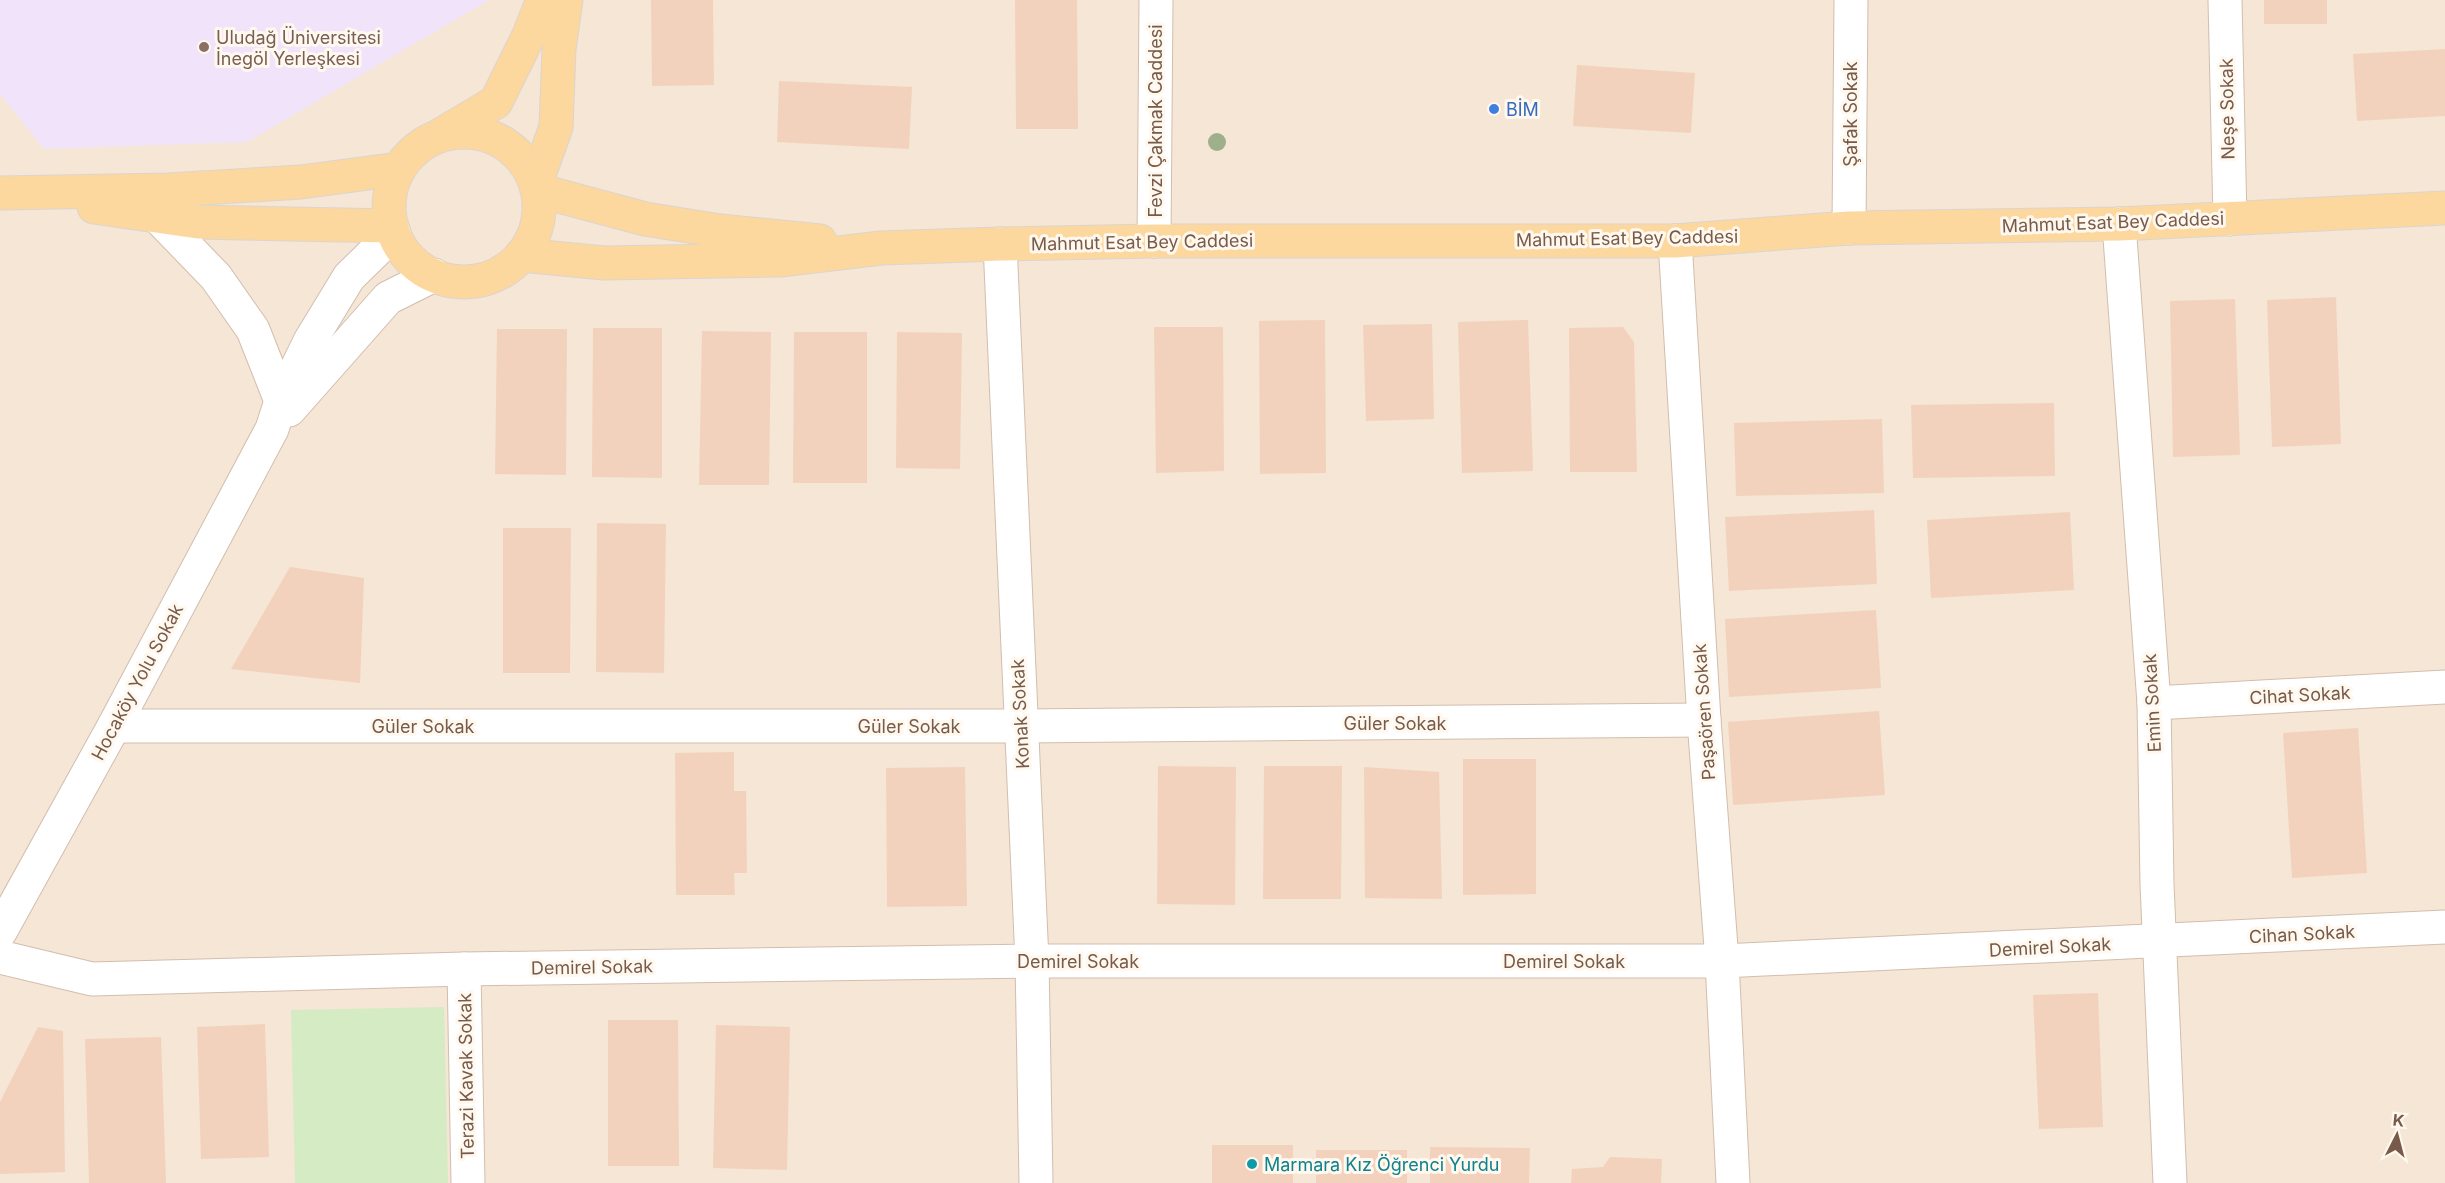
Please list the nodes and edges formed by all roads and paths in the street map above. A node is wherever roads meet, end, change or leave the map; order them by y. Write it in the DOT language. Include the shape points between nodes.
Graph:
graph roads {
  1 [pos="543,0"];
  2 [pos="566,0"];
  3 [pos="1156,0"];
  4 [pos="1851,0"];
  5 [pos="2225,0"];
  6 [pos="437,137"];
  7 [pos="399,169"];
  8 [pos="536,187"];
  9 [pos="4,193"];
  10 [pos="2445,208"];
  11 [pos="157,216"];
  12 [pos="2230,219"];
  13 [pos="2119,224"];
  14 [pos="1849,228"];
  15 [pos="393,230"];
  16 [pos="1154,241"];
  17 [pos="1675,241"];
  18 [pos="1000,244"];
  19 [pos="881,248"];
  20 [pos="522,255"];
  21 [pos="434,276"];
  22 [pos="276,415"];
  23 [pos="2445,687"];
  24 [pos="2154,703"];
  25 [pos="1704,720"];
  26 [pos="114,726"];
  27 [pos="1020,726"];
  28 [pos="4,917"];
  29 [pos="2445,927"];
  30 [pos="2159,942"];
  31 [pos="0,957"];
  32 [pos="1032,961"];
  33 [pos="1722,961"];
  34 [pos="464,969"];
  35 [pos="468,1183"];
  36 [pos="1036,1183"];
  37 [pos="1733,1183"];
  38 [pos="2170,1183"];
  1 -- 6 [label="main road" via="496,102"];
  2 -- 8 [label="main road" via="559,49 556,127"];
  3 -- 16 [label="street, Fevzi Çakmak Caddesi"];
  4 -- 14 [label="street, Şafak Sokak"];
  5 -- 12 [label="street, Neşe Sokak"];
  6 -- 7 [label="main road" via="415,149"];
  6 -- 8 [label="main road" via="460,132 484,134 507,145 524,162"];
  7 -- 9 [label="main road" via="301,182 169,190"];
  7 -- 15 [label="main road" via="390,190"];
  8 -- 19 [label="main road" via="645,219"];
  8 -- 20 [label="main road" via="540,208 535,233"];
  9 -- 11 [label="main road"];
  10 -- 12 [label="main road, Mahmut Esat Bey Caddesi"];
  11 -- 15 [label="main road" via="198,222"];
  11 -- 22 [label="street" via="216,277 253,330"];
  12 -- 13 [label="main road, Mahmut Esat Bey Caddesi"];
  13 -- 14 [label="main road, Mahmut Esat Bey Caddesi"];
  13 -- 24 [label="street, Emin Sokak"];
  14 -- 17 [label="main road, Mahmut Esat Bey Caddesi"];
  15 -- 21 [label="main road" via="403,251"];
  15 -- 22 [label="street" via="349,277 310,341"];
  16 -- 17 [label="main road, Mahmut Esat Bey Caddesi"];
  16 -- 18 [label="main road, Mahmut Esat Bey Caddesi"];
  17 -- 25 [label="street, Paşaören Sokak"];
  18 -- 19 [label="main road, Mahmut Esat Bey Caddesi"];
  18 -- 27 [label="street, Konak Sokak"];
  19 -- 20 [label="main road" via="768,260 604,263"];
  20 -- 21 [label="main road" via="503,271 481,280 457,281"];
  21 -- 22 [label="street" via="388,298"];
  22 -- 26 [label="street, Hocaköy Yolu Sokak"];
  23 -- 24 [label="street, Cihat Sokak"];
  24 -- 30 [label="street, Emin Sokak"];
  25 -- 27 [label="street, Güler Sokak"];
  25 -- 33 [label="street, Paşaören Sokak"];
  26 -- 27 [label="street, Güler Sokak"];
  26 -- 28 [label="street, Hocaköy Yolu Sokak"];
  27 -- 32 [label="street, Konak Sokak"];
  29 -- 30 [label="street, Cihan Sokak"];
  30 -- 33 [label="street, Demirel Sokak"];
  30 -- 38 [label="street, Emin Sokak"];
  31 -- 34 [label="street, Demirel Sokak" via="92,979"];
  32 -- 33 [label="street, Demirel Sokak"];
  32 -- 34 [label="street, Demirel Sokak"];
  32 -- 36 [label="street, Konak Sokak"];
  33 -- 37 [label="street, Paşaören Sokak"];
  34 -- 35 [label="street, Terazi Kavak Sokak"];
}
